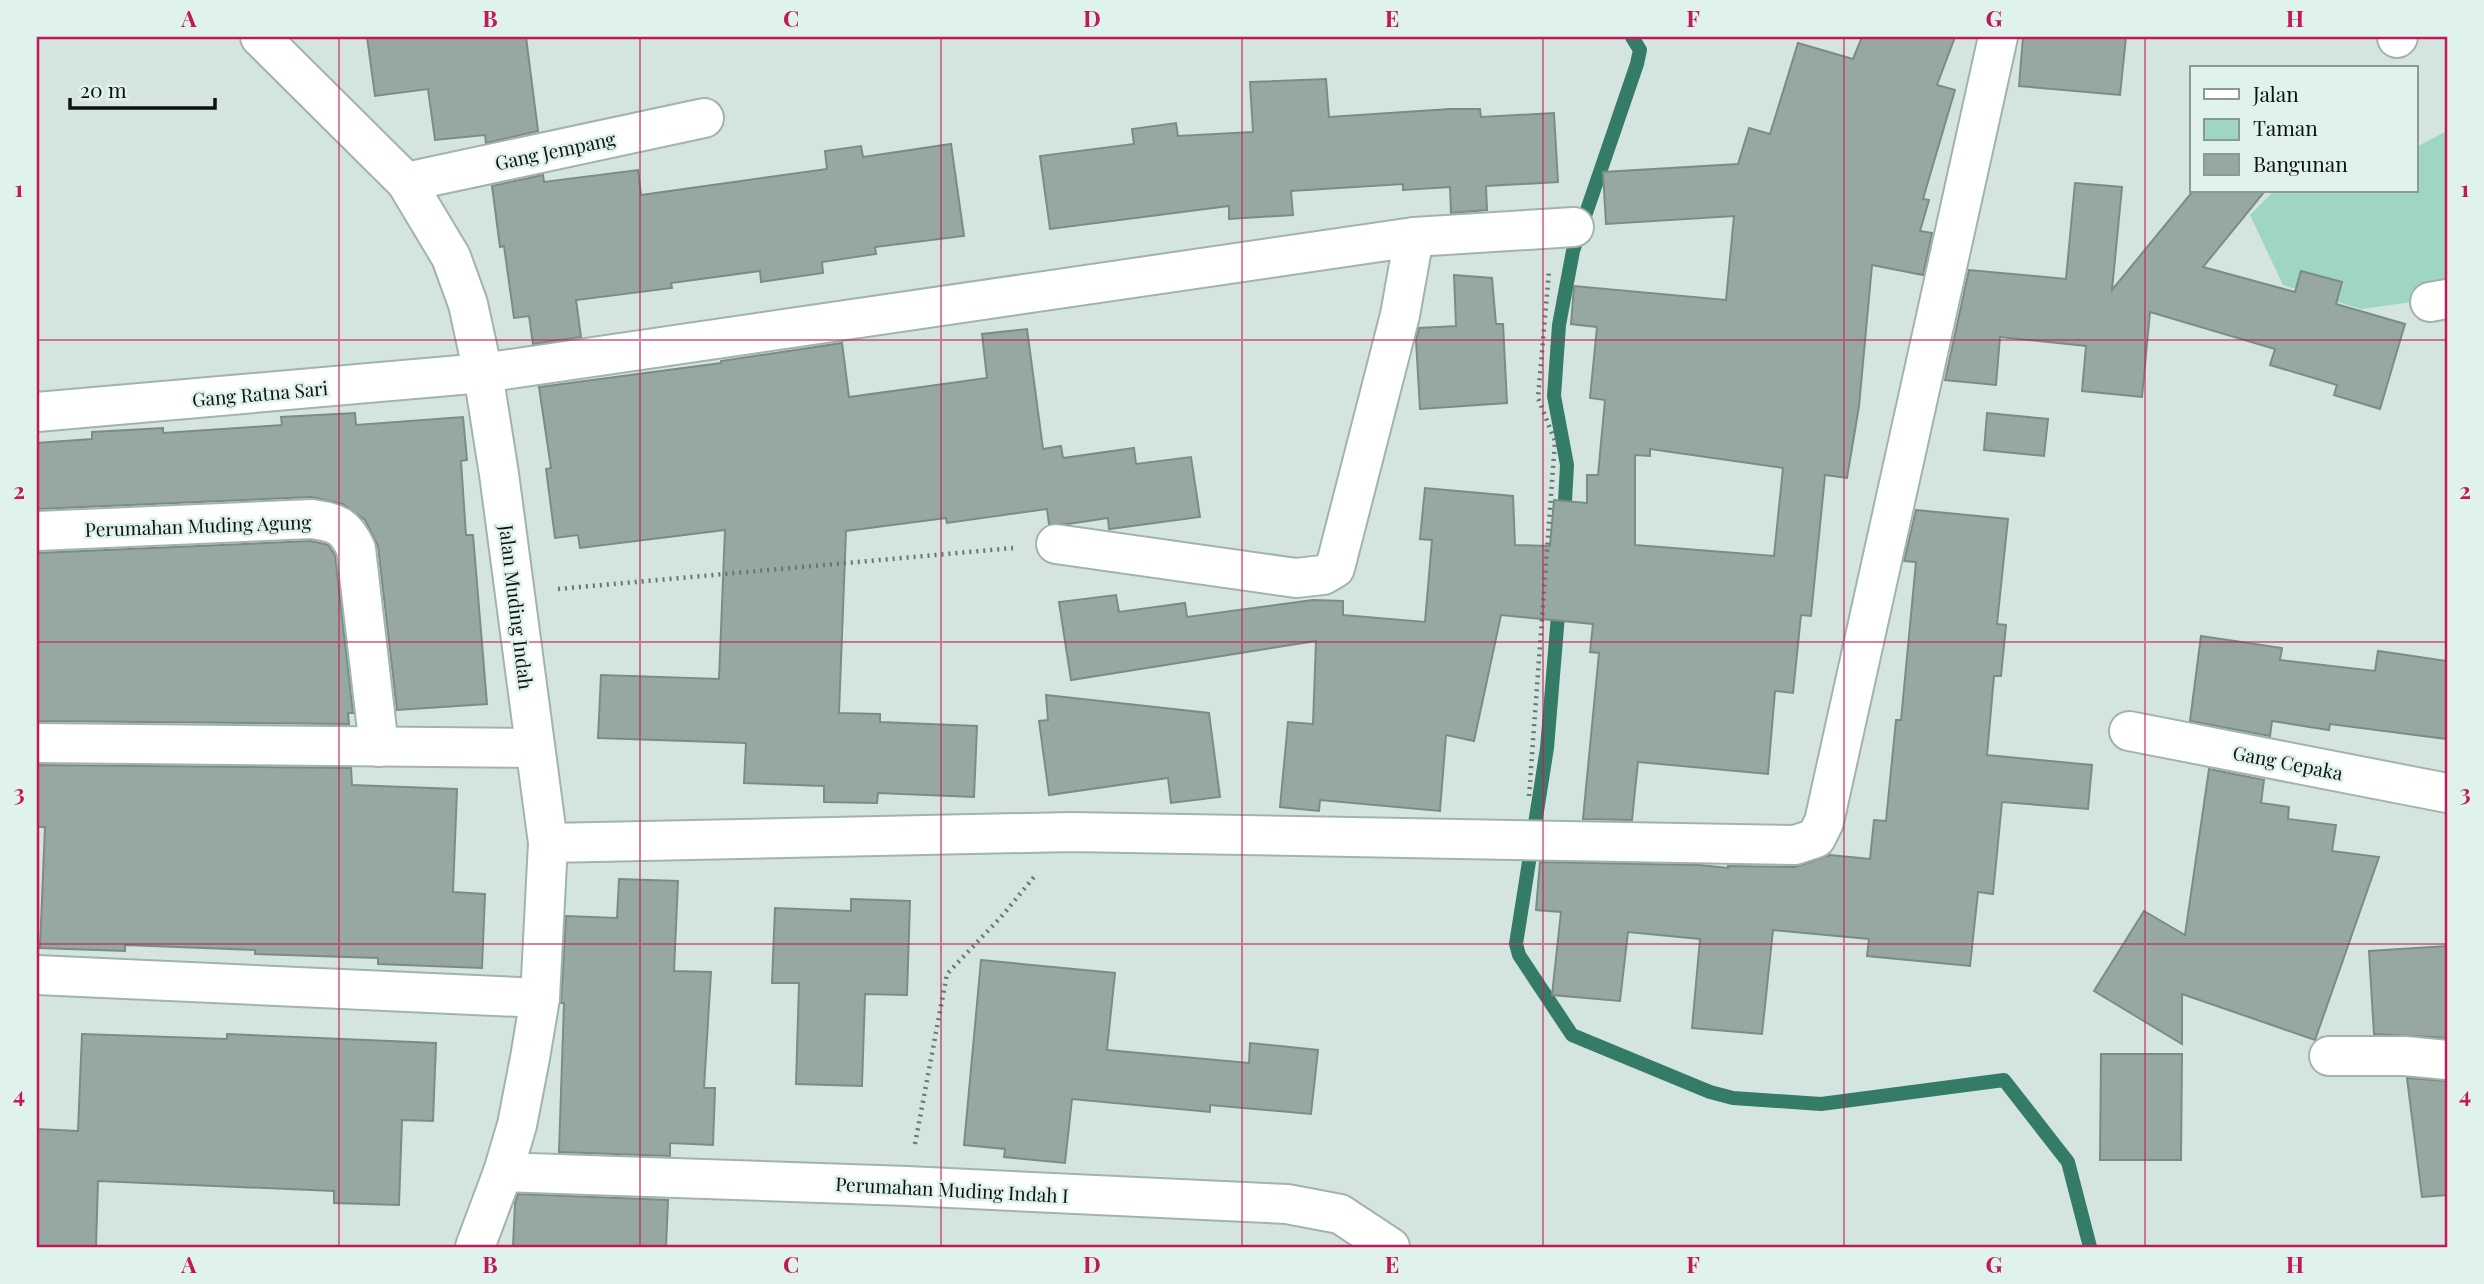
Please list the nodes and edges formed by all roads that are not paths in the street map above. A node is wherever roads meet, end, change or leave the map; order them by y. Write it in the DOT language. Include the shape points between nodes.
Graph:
graph roads {
  1 [pos="260,37"];
  2 [pos="1998,37"];
  3 [pos="704,118"];
  4 [pos="405,182"];
  5 [pos="1563,228"];
  6 [pos="1414,237"];
  7 [pos="483,373"];
  8 [pos="37,412"];
  9 [pos="37,531"];
  10 [pos="1056,544"];
  11 [pos="2129,731"];
  12 [pos="37,743"];
  13 [pos="379,747"];
  14 [pos="536,748"];
  15 [pos="2447,793"];
  16 [pos="548,843"];
  17 [pos="37,975"];
  18 [pos="540,999"];
  19 [pos="2329,1056"];
  20 [pos="2447,1060"];
  21 [pos="503,1172"];
  22 [pos="475,1247"];
  23 [pos="1390,1247"];
  1 -- 4 [label="street, Jalan Muding Indah"];
  2 -- 16 [label="street" via="1816,838 1795,845 1071,832"];
  3 -- 4 [label="street, Gang Jempang"];
  4 -- 7 [label="street, Jalan Muding Indah" via="451,257 468,304"];
  5 -- 6 [label="street, Gang Ratna Sari"];
  6 -- 7 [label="street, Gang Ratna Sari"];
  6 -- 10 [label="street" via="1400,315 1335,568 1323,575 1296,578"];
  7 -- 8 [label="street, Gang Ratna Sari"];
  7 -- 14 [label="street, Jalan Muding Indah"];
  9 -- 13 [label="street, Perumahan Muding Agung" via="312,519 332,522 349,533 356,549"];
  11 -- 15 [label="street, Gang Cepaka"];
  12 -- 13 [label="street"];
  13 -- 14 [label="street"];
  14 -- 16 [label="street, Jalan Muding Indah"];
  16 -- 18 [label="street, Jalan Muding Indah"];
  17 -- 18 [label="street"];
  18 -- 21 [label="street, Jalan Muding Indah" via="517,1125"];
  19 -- 20 [label="street"];
  21 -- 22 [label="street, Jalan Muding Indah"];
  21 -- 23 [label="street, Perumahan Muding Indah I" via="1287,1204 1339,1214"];
}
